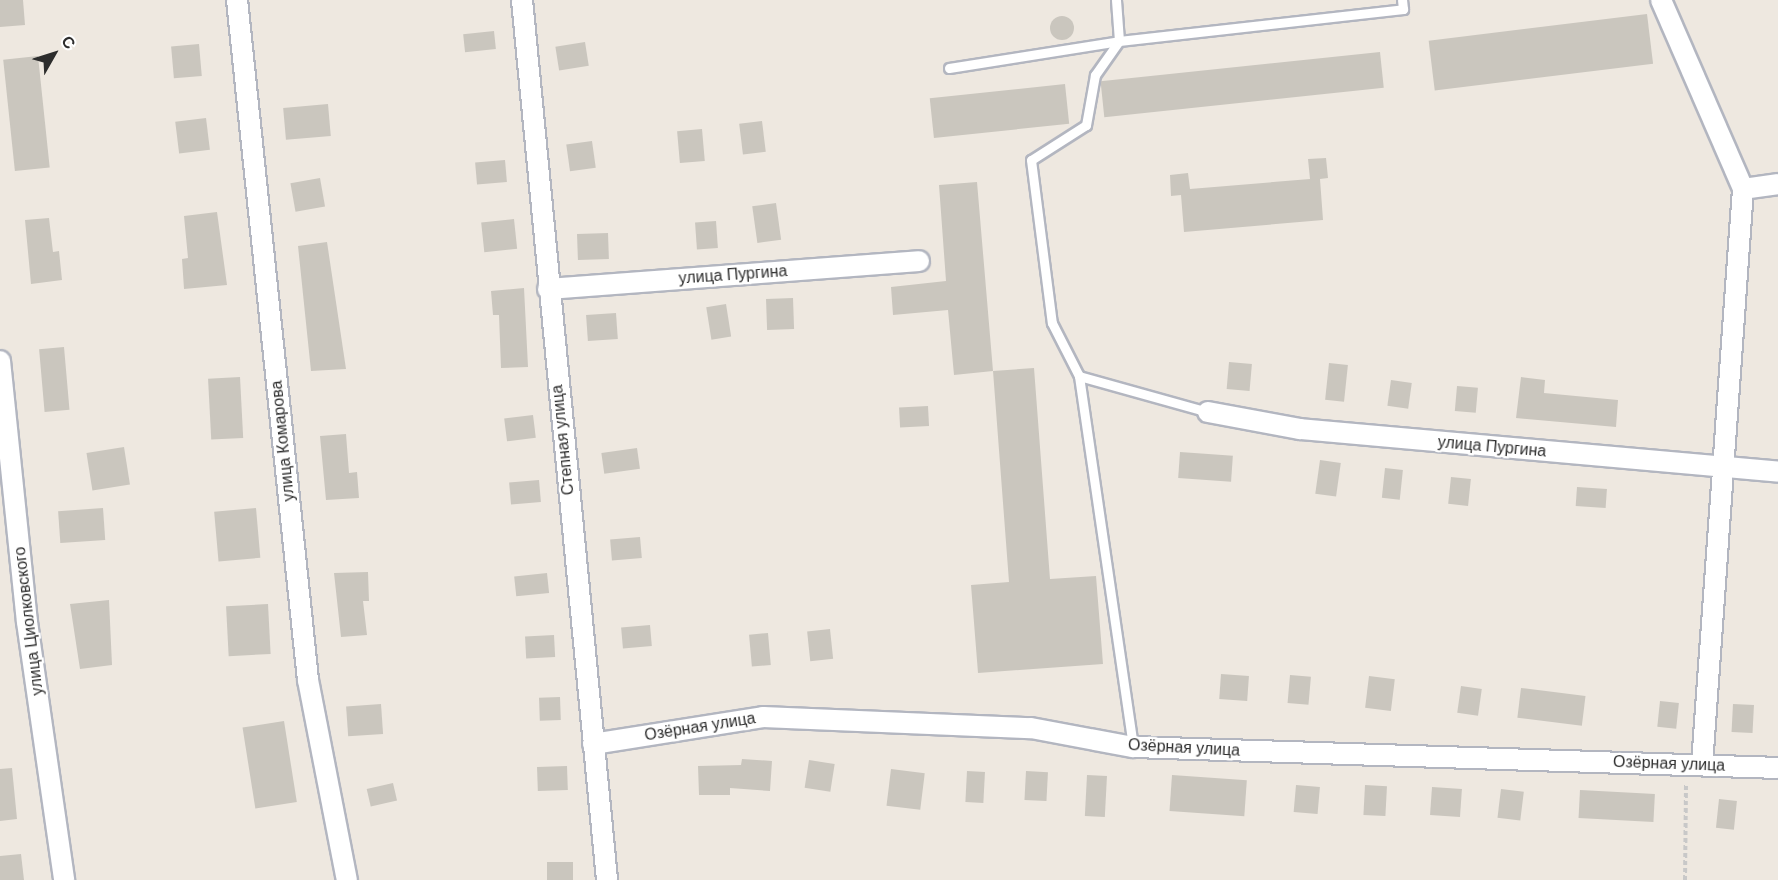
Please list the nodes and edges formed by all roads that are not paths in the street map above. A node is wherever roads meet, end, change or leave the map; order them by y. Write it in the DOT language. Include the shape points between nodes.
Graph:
graph roads {
  1 [pos="237,0"];
  2 [pos="522,0"];
  3 [pos="1116,0"];
  4 [pos="1402,0"];
  5 [pos="1661,0"];
  6 [pos="1119,41"];
  7 [pos="949,68"];
  8 [pos="1778,184"];
  9 [pos="1743,189"];
  10 [pos="919,261"];
  11 [pos="548,289"];
  12 [pos="0,362"];
  13 [pos="1079,376"];
  14 [pos="1208,411"];
  15 [pos="1726,467"];
  16 [pos="1778,472"];
  17 [pos="593,744"];
  18 [pos="1133,747"];
  19 [pos="1694,765"];
  20 [pos="1778,768"];
  21 [pos="64,880"];
  22 [pos="347,880"];
  23 [pos="607,880"];
  1 -- 22 [label="street, улица Комарова" via="308,680"];
  2 -- 11 [label="street, Степная улица"];
  3 -- 6 [label="lane"];
  4 -- 6 [label="lane" via="1403,9"];
  5 -- 9 [label="street"];
  6 -- 7 [label="lane"];
  6 -- 13 [label="lane" via="1095,75 1086,125 1031,160 1052,323"];
  8 -- 9 [label="street"];
  9 -- 15 [label="street"];
  10 -- 11 [label="street, улица Пургина"];
  11 -- 17 [label="street, Степная улица"];
  12 -- 21 [label="street, улица Циолковского" via="27,622"];
  13 -- 14 [label="lane"];
  13 -- 18 [label="lane"];
  14 -- 15 [label="street, улица Пургина" via="1322,431"];
  15 -- 16 [label="street, улица Пургина"];
  15 -- 19 [label="street"];
  17 -- 18 [label="street, Озёрная улица" via="763,717 1031,728"];
  17 -- 23 [label="street, Степная улица"];
  18 -- 19 [label="street, Озёрная улица"];
  19 -- 20 [label="street, Озёрная улица"];
}
